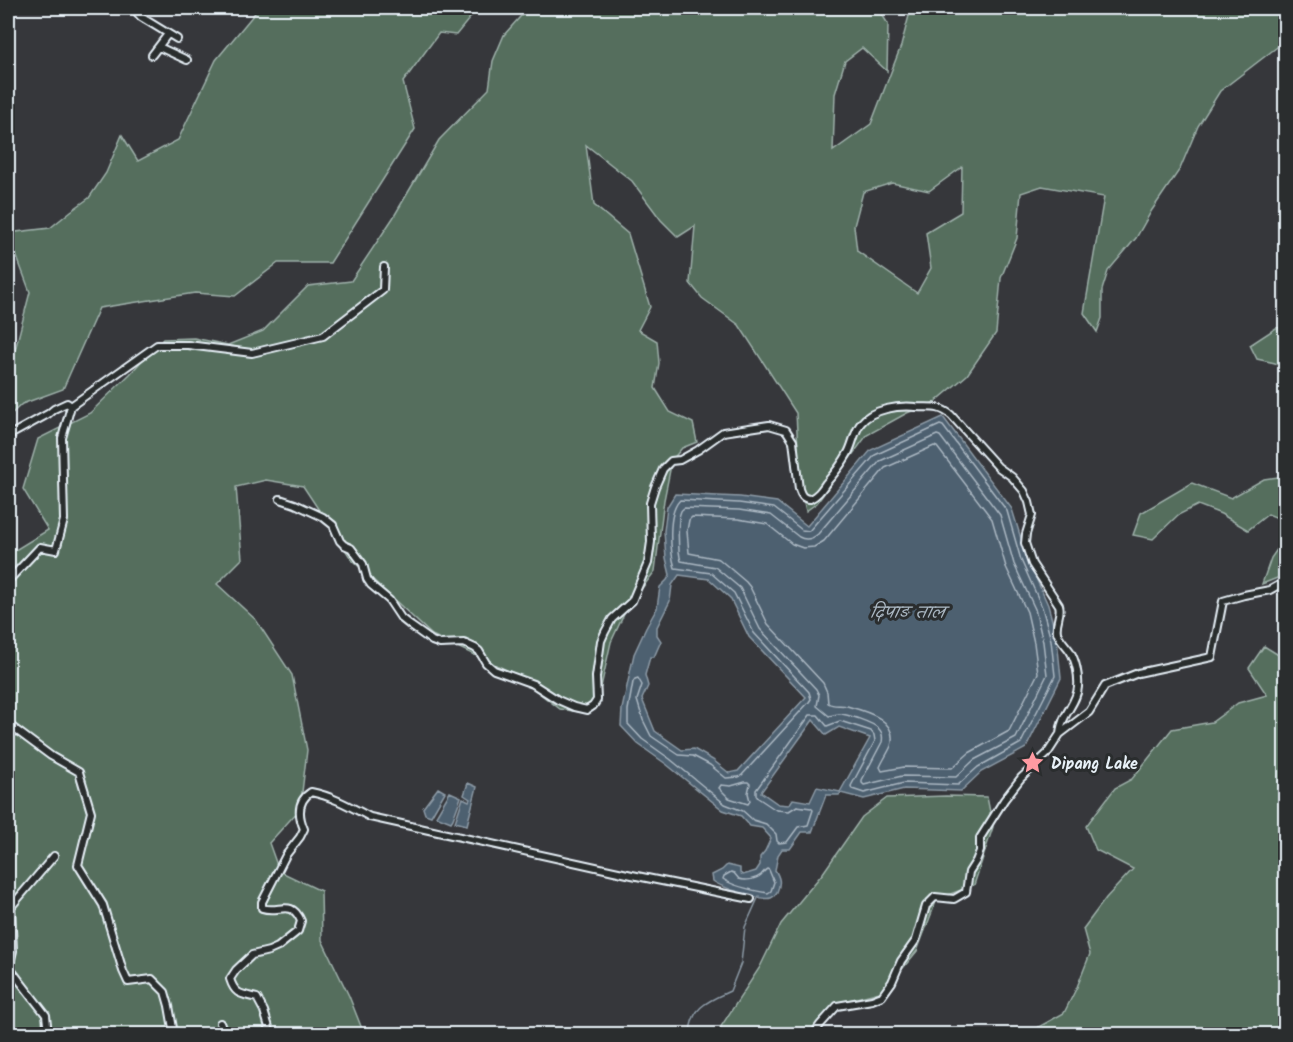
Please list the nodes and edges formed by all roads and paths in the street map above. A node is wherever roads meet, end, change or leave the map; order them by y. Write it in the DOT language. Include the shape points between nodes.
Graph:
graph roads {
  1 [pos="133,8"];
  2 [pos="168,34"];
  3 [pos="177,39"];
  4 [pos="159,46"];
  5 [pos="152,55"];
  6 [pos="187,60"];
  7 [pos="384,267"];
  8 [pos="71,406"];
  9 [pos="8,436"];
  10 [pos="280,499"];
  11 [pos="8,581"];
  12 [pos="1286,581"];
  13 [pos="8,724"];
  14 [pos="1060,734"];
  15 [pos="54,855"];
  16 [pos="751,899"];
  17 [pos="9,907"];
  18 [pos="220,1023"];
  19 [pos="48,1035"];
  20 [pos="174,1035"];
  21 [pos="225,1035"];
  22 [pos="272,1035"];
  23 [pos="814,1035"];
  1 -- 2 [label="street"];
  2 -- 3 [label="street"];
  2 -- 4 [label="street"];
  4 -- 5 [label="street"];
  4 -- 6 [label="street"];
  7 -- 8 [label="street" via="383,290 323,336 252,353 158,345"];
  8 -- 9 [label="street" via="68,403 54,408"];
  8 -- 11 [label="street" via="62,438 64,520 56,550 40,547"];
  10 -- 14 [label="street" via="333,525 340,541 363,564 371,585 411,626 440,644 464,643 475,648 494,670 587,710 597,700 601,641 612,619 632,601 648,563 650,502 663,468 671,461 698,450 723,432 769,424 779,426 793,441 799,489 804,498 810,499 841,464 867,417 879,410 909,406 942,408 1018,483 1029,502 1032,515 1025,543 1032,564 1059,605 1057,633 1077,671 1079,689 1062,721"];
  12 -- 14 [label="street" via="1270,590 1223,601 1212,657 1138,673 1106,686 1089,712"];
  13 -- 20 [label="street" via="79,772 91,812 78,865 103,905 128,982 152,979 165,992"];
  14 -- 23 [label="street" via="1047,754 1009,792 980,838 980,851 969,872 966,892 954,899 934,897 926,906 916,940 882,996 837,1006"];
  15 -- 17 [label="street"];
  16 -- 22 [label="street" via="370,816 311,792 304,796 300,808 304,829 262,902 262,908 268,910 281,907 298,914 298,931 278,947 252,955 230,979 233,989 257,998"];
  17 -- 19 [label="street" via="13,951 9,968 46,1015"];
  18 -- 21 [label="street"];
}
